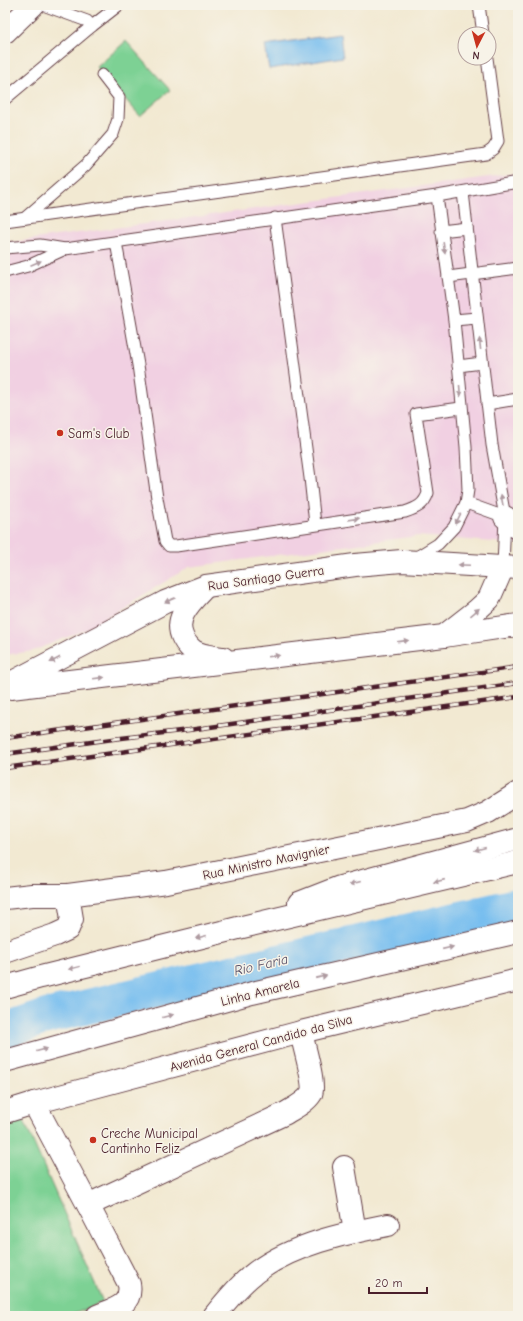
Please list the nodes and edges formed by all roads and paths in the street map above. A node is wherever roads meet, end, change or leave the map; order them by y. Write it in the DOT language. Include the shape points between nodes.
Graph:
graph roads {
  1 [pos="33,5"];
  2 [pos="42,5"];
  3 [pos="119,5"];
  4 [pos="479,5"];
  5 [pos="92,26"];
  6 [pos="482,26"];
  7 [pos="5,32"];
  8 [pos="488,66"];
  9 [pos="102,75"];
  10 [pos="5,99"];
  11 [pos="518,182"];
  12 [pos="463,192"];
  13 [pos="438,196"];
  14 [pos="275,218"];
  15 [pos="24,219"];
  16 [pos="5,221"];
  17 [pos="467,228"];
  18 [pos="441,231"];
  19 [pos="116,242"];
  20 [pos="5,248"];
  21 [pos="65,249"];
  22 [pos="518,268"];
  23 [pos="5,272"];
  24 [pos="473,274"];
  25 [pos="448,277"];
  26 [pos="477,318"];
  27 [pos="454,320"];
  28 [pos="482,363"];
  29 [pos="458,366"];
  30 [pos="518,399"];
  31 [pos="487,404"];
  32 [pos="461,408"];
  33 [pos="466,503"];
  34 [pos="511,523"];
  35 [pos="315,524"];
  36 [pos="402,561"];
  37 [pos="510,568"];
  38 [pos="206,586"];
  39 [pos="518,625"];
  40 [pos="444,636"];
  41 [pos="235,661"];
  42 [pos="5,686"];
  43 [pos="5,689"];
  44 [pos="518,793"];
  45 [pos="518,839"];
  46 [pos="518,862"];
  47 [pos="68,895"];
  48 [pos="5,898"];
  49 [pos="238,928"];
  50 [pos="518,932"];
  51 [pos="5,952"];
  52 [pos="518,980"];
  53 [pos="5,988"];
  54 [pos="301,1032"];
  55 [pos="5,1061"];
  56 [pos="34,1103"];
  57 [pos="5,1112"];
  58 [pos="344,1167"];
  59 [pos="88,1205"];
  60 [pos="388,1225"];
  61 [pos="355,1232"];
  62 [pos="97,1316"];
  63 [pos="214,1316"];
  1 -- 7 [label="main road"];
  2 -- 5 [label="lane" via="87,21"];
  3 -- 5 [label="lane"];
  4 -- 6 [label="lane"];
  5 -- 10 [label="lane"];
  8 -- 15 [label="lane" via="498,141 486,154"];
  9 -- 15 [label="lane" via="119,97 118,119 113,134 86,165"];
  11 -- 12 [label="lane"];
  12 -- 13 [label="lane"];
  12 -- 17 [label="lane"];
  13 -- 14 [label="lane"];
  13 -- 18 [label="lane"];
  14 -- 19 [label="lane"];
  14 -- 35 [label="lane"];
  15 -- 16 [label="lane"];
  17 -- 18 [label="lane"];
  17 -- 24 [label="lane"];
  18 -- 25 [label="lane, one-way"];
  19 -- 21 [label="lane"];
  19 -- 35 [label="lane" via="167,544 176,546"];
  20 -- 21 [label="lane" via="40,245"];
  23 -- 21 [label="lane, one-way" via="28,266"];
  22 -- 24 [label="lane"];
  24 -- 25 [label="lane"];
  24 -- 26 [label="lane"];
  25 -- 27 [label="lane"];
  26 -- 27 [label="lane"];
  28 -- 26 [label="lane, one-way"];
  27 -- 29 [label="lane"];
  28 -- 29 [label="lane"];
  28 -- 31 [label="lane"];
  29 -- 32 [label="lane, one-way"];
  30 -- 31 [label="lane"];
  34 -- 31 [label="lane, one-way" via="492,445"];
  32 -- 33 [label="lane" via="466,447"];
  35 -- 32 [label="lane, one-way" via="406,512 418,508 428,493 416,414"];
  33 -- 34 [label="lane"];
  33 -- 36 [label="lane, one-way" via="454,527 438,544 420,556"];
  34 -- 37 [label="lane"];
  37 -- 36 [label="main road, Rua Santiago Guerra, one-way"];
  36 -- 38 [label="main road, Rua Santiago Guerra"];
  40 -- 37 [label="main road, one-way" via="489,599"];
  38 -- 41 [label="main road" via="185,609 180,619 180,633 186,644 197,653"];
  38 -- 42 [label="main road, Rua Santiago Guerra, one-way" via="165,602"];
  39 -- 40 [label="main road"];
  41 -- 40 [label="main road, one-way"];
  43 -- 41 [label="main road, one-way"];
  44 -- 47 [label="main road, Rua Ministro Mavignier" via="488,812 467,821 166,882"];
  45 -- 49 [label="main road, one-way" via="340,887"];
  46 -- 49 [label="main road, one-way"];
  47 -- 48 [label="main road, Rua Ministro Mavignier"];
  47 -- 51 [label="main road" via="72,919 68,929"];
  49 -- 53 [label="main road, one-way"];
  55 -- 50 [label="main road, Linha Amarela, one-way" via="252,993"];
  52 -- 54 [label="main road, Avenida General Candido da Silva"];
  54 -- 56 [label="main road, Avenida General Candido da Silva"];
  54 -- 59 [label="main road" via="313,1084 311,1094 300,1105"];
  56 -- 57 [label="main road, Avenida General Candido da Silva"];
  56 -- 59 [label="main road"];
  58 -- 61 [label="main road"];
  59 -- 62 [label="main road" via="131,1292 121,1306"];
  60 -- 61 [label="main road"];
  61 -- 63 [label="main road" via="311,1244 279,1257 256,1273"];
}
